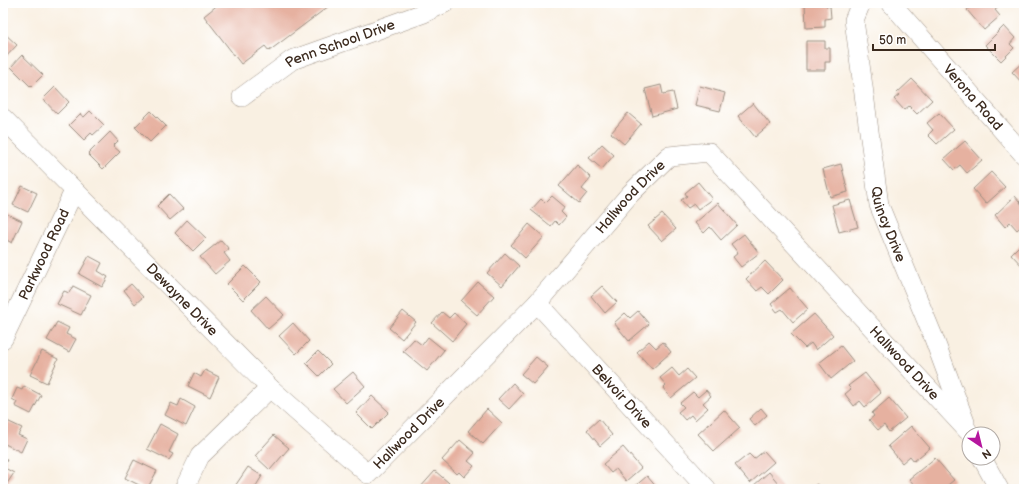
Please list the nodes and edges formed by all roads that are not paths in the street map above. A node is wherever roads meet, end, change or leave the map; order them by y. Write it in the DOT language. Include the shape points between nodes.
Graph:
graph roads {
  1 [pos="445,3"];
  2 [pos="861,3"];
  3 [pos="890,3"];
  4 [pos="242,97"];
  5 [pos="3,118"];
  6 [pos="1024,155"];
  7 [pos="74,191"];
  8 [pos="537,303"];
  9 [pos="3,339"];
  10 [pos="270,388"];
  11 [pos="963,426"];
  12 [pos="967,426"];
  13 [pos="986,466"];
  14 [pos="368,474"];
  15 [pos="184,489"];
  16 [pos="707,489"];
  17 [pos="999,489"];
  1 -- 4 [label="street, Penn School Drive" via="424,13 292,60"];
  2 -- 12 [label="street, Quincy Drive" via="854,20 879,205"];
  3 -- 6 [label="street, Verona Road"];
  5 -- 7 [label="street, Dewayne Drive"];
  7 -- 9 [label="street, Parkwood Road"];
  7 -- 10 [label="street, Dewayne Drive"];
  8 -- 11 [label="street, Hallwood Drive" via="630,194 669,156 709,152"];
  8 -- 14 [label="street, Hallwood Drive"];
  8 -- 16 [label="street, Belvoir Drive"];
  10 -- 14 [label="street, Dewayne Drive"];
  10 -- 15 [label="street" via="200,456"];
  13 -- 17 [label="street"];
}
